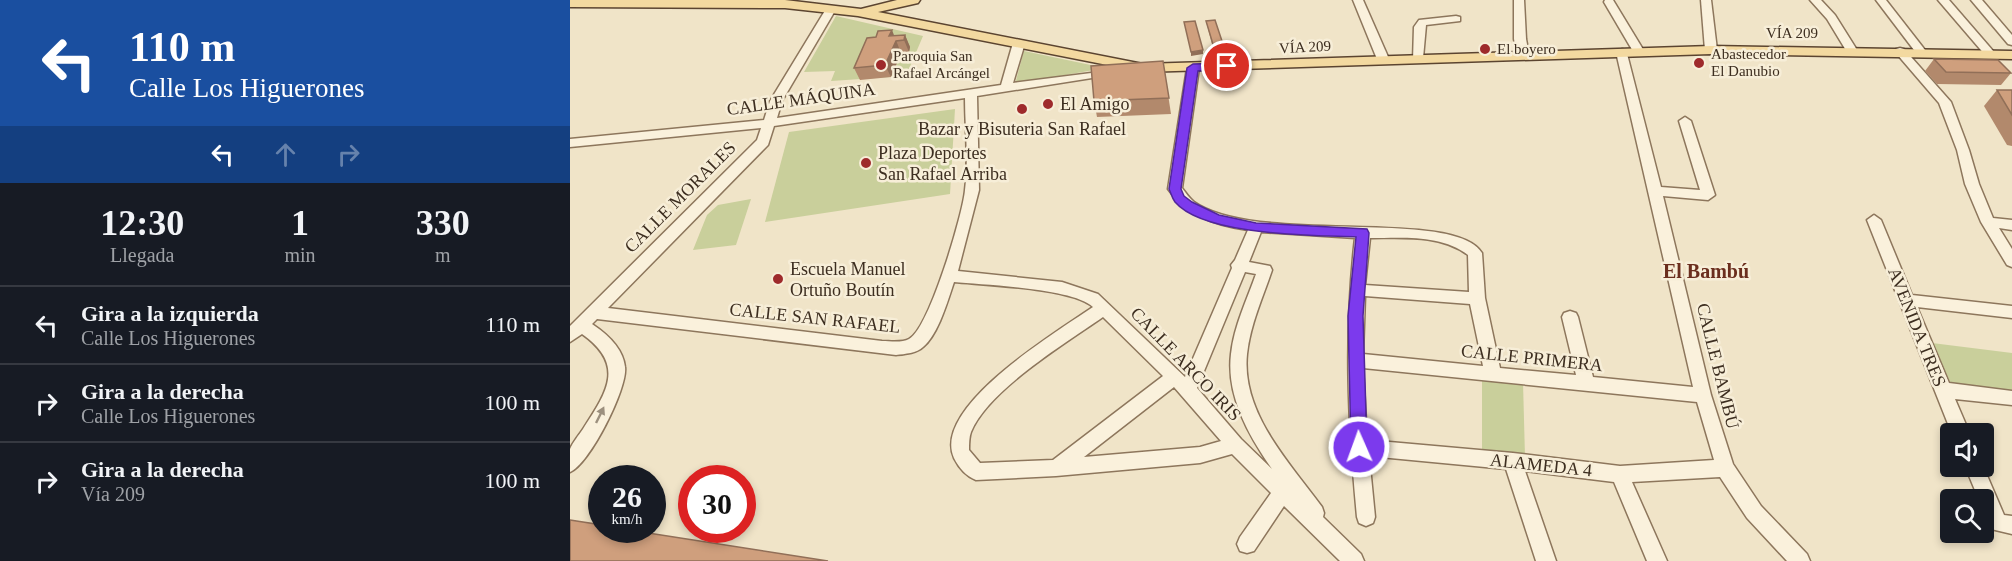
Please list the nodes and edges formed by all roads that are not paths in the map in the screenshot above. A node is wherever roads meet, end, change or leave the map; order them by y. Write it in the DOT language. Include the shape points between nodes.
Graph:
graph roads {
  1 [pos="1358,0"];
  2 [pos="1519,0"];
  3 [pos="1706,0"];
  4 [pos="1815,0"];
  5 [pos="1881,0"];
  6 [pos="1943,0"];
  7 [pos="1976,0"];
  8 [pos="786,2"];
  9 [pos="908,2"];
  10 [pos="1609,2"];
  11 [pos="570,3"];
  12 [pos="831,9"];
  13 [pos="858,12"];
  14 [pos="1456,20"];
  15 [pos="901,21"];
  16 [pos="2012,42"];
  17 [pos="1019,43"];
  18 [pos="1711,50"];
  19 [pos="1630,51"];
  20 [pos="1851,51"];
  21 [pos="1900,51"];
  22 [pos="1921,52"];
  23 [pos="1990,54"];
  24 [pos="1523,55"];
  25 [pos="2012,55"];
  26 [pos="1418,58"];
  27 [pos="1383,59"];
  28 [pos="1143,68"];
  29 [pos="1193,68"];
  30 [pos="1005,88"];
  31 [pos="971,93"];
  32 [pos="1685,121"];
  33 [pos="770,123"];
  34 [pos="570,143"];
  35 [pos="1654,191"];
  36 [pos="1874,220"];
  37 [pos="1988,222"];
  38 [pos="2012,225"];
  39 [pos="1256,228"];
  40 [pos="1363,233"];
  41 [pos="2012,261"];
  42 [pos="1238,265"];
  43 [pos="949,276"];
  44 [pos="1358,290"];
  45 [pos="1477,298"];
  46 [pos="1906,300"];
  47 [pos="1104,308"];
  48 [pos="2012,312"];
  49 [pos="1570,316"];
  50 [pos="581,324"];
  51 [pos="1355,360"];
  52 [pos="1493,373"];
  53 [pos="1174,377"];
  54 [pos="1587,385"];
  55 [pos="1188,390"];
  56 [pos="1943,390"];
  57 [pos="1703,395"];
  58 [pos="2012,398"];
  59 [pos="1956,423"];
  60 [pos="1235,445"];
  61 [pos="1359,447"];
  62 [pos="1513,461"];
  63 [pos="570,464"];
  64 [pos="1056,468"];
  65 [pos="1725,468"];
  66 [pos="1620,474"];
  67 [pos="1980,477"];
  68 [pos="1283,492"];
  69 [pos="1366,517"];
  70 [pos="2005,524"];
  71 [pos="1336,543"];
  72 [pos="1247,544"];
  73 [pos="1354,561"];
  74 [pos="1546,561"];
  75 [pos="1657,561"];
  76 [pos="1800,561"];
  1 -- 27 [label="street"];
  2 -- 24 [label="street"];
  3 -- 18 [label="street"];
  4 -- 20 [label="street" via="1831,16"];
  5 -- 22 [label="street"];
  6 -- 23 [label="street"];
  7 -- 16 [label="street"];
  8 -- 11 [label="main road, VÍA 209"];
  8 -- 12 [label="main road, VÍA 209"];
  9 -- 13 [label="main road"];
  9 -- 15 [label="main road" via="897,14"];
  10 -- 19 [label="street, CALLE BAMBÚ"];
  12 -- 13 [label="main road, VÍA 209"];
  12 -- 33 [label="street, CALLE MORALES" via="776,101"];
  13 -- 15 [label="main road, VÍA 209"];
  14 -- 26 [label="street" via="1422,22"];
  15 -- 17 [label="main road, VÍA 209"];
  17 -- 28 [label="main road, VÍA 209"];
  17 -- 30 [label="street"];
  18 -- 19 [label="main road, VÍA 209"];
  18 -- 20 [label="main road, VÍA 209"];
  19 -- 24 [label="main road, VÍA 209"];
  19 -- 35 [label="street, CALLE BAMBÚ"];
  20 -- 21 [label="main road, VÍA 209"];
  21 -- 22 [label="main road, VÍA 209"];
  21 -- 37 [label="street" via="1945,102"];
  22 -- 23 [label="main road, VÍA 209"];
  23 -- 25 [label="main road, VÍA 209"];
  24 -- 26 [label="main road, VÍA 209"];
  26 -- 27 [label="main road, VÍA 209"];
  27 -- 29 [label="main road, VÍA 209"];
  28 -- 29 [label="main road, VÍA 209"];
  28 -- 30 [label="street, CALLE MÁQUINA"];
  29 -- 39 [label="street" via="1175,189 1179,198 1199,212"];
  30 -- 31 [label="street, CALLE MÁQUINA"];
  31 -- 33 [label="street, CALLE MÁQUINA"];
  31 -- 43 [label="street, CALLE SAN RAFAEL" via="972,192"];
  32 -- 35 [label="street" via="1708,195"];
  33 -- 34 [label="street, CALLE MÁQUINA"];
  33 -- 50 [label="street, CALLE MORALES" via="763,142"];
  35 -- 57 [label="street, CALLE BAMBÚ"];
  36 -- 46 [label="street, AVENIDA TRES"];
  37 -- 38 [label="street"];
  37 -- 41 [label="street"];
  39 -- 40 [label="street"];
  39 -- 42 [label="street"];
  40 -- 44 [label="street"];
  40 -- 45 [label="street" via="1433,236 1470,248 1475,253"];
  42 -- 55 [label="street"];
  42 -- 71 [label="street" via="1265,270 1238,355 1241,397 1270,448"];
  43 -- 47 [label="street, CALLE ARCO IRIS" via="1062,288 1093,298"];
  43 -- 50 [label="street, CALLE SAN RAFAEL" via="922,338 900,348"];
  44 -- 45 [label="street"];
  44 -- 51 [label="street"];
  45 -- 52 [label="street"];
  46 -- 48 [label="street"];
  46 -- 56 [label="street, AVENIDA TRES"];
  47 -- 53 [label="street, CALLE ARCO IRIS"];
  47 -- 64 [label="street" via="993,389 960,436 959,449 976,472"];
  49 -- 54 [label="street"];
  63 -- 50 [label="street, one-way" via="588,439 616,382 618,367 600,337"];
  51 -- 52 [label="street, CALLE PRIMERA"];
  51 -- 61 [label="street"];
  52 -- 54 [label="street, CALLE PRIMERA"];
  53 -- 55 [label="street, CALLE ARCO IRIS"];
  53 -- 64 [label="street"];
  54 -- 57 [label="street, CALLE PRIMERA"];
  55 -- 60 [label="street, CALLE ARCO IRIS"];
  56 -- 58 [label="street"];
  56 -- 59 [label="street, AVENIDA TRES"];
  57 -- 65 [label="street, CALLE BAMBÚ"];
  60 -- 64 [label="street" via="1200,455"];
  60 -- 68 [label="street, CALLE ARCO IRIS"];
  61 -- 62 [label="street, ALAMEDA 4"];
  61 -- 69 [label="street"];
  62 -- 66 [label="street, ALAMEDA 4"];
  62 -- 74 [label="street"];
  65 -- 66 [label="street, ALAMEDA 4"];
  65 -- 76 [label="street, CALLE BAMBÚ" via="1754,512"];
  66 -- 75 [label="street"];
  67 -- 70 [label="street"];
  68 -- 71 [label="street, CALLE ARCO IRIS"];
  68 -- 72 [label="street"];
  71 -- 73 [label="street, CALLE ARCO IRIS"];
}
